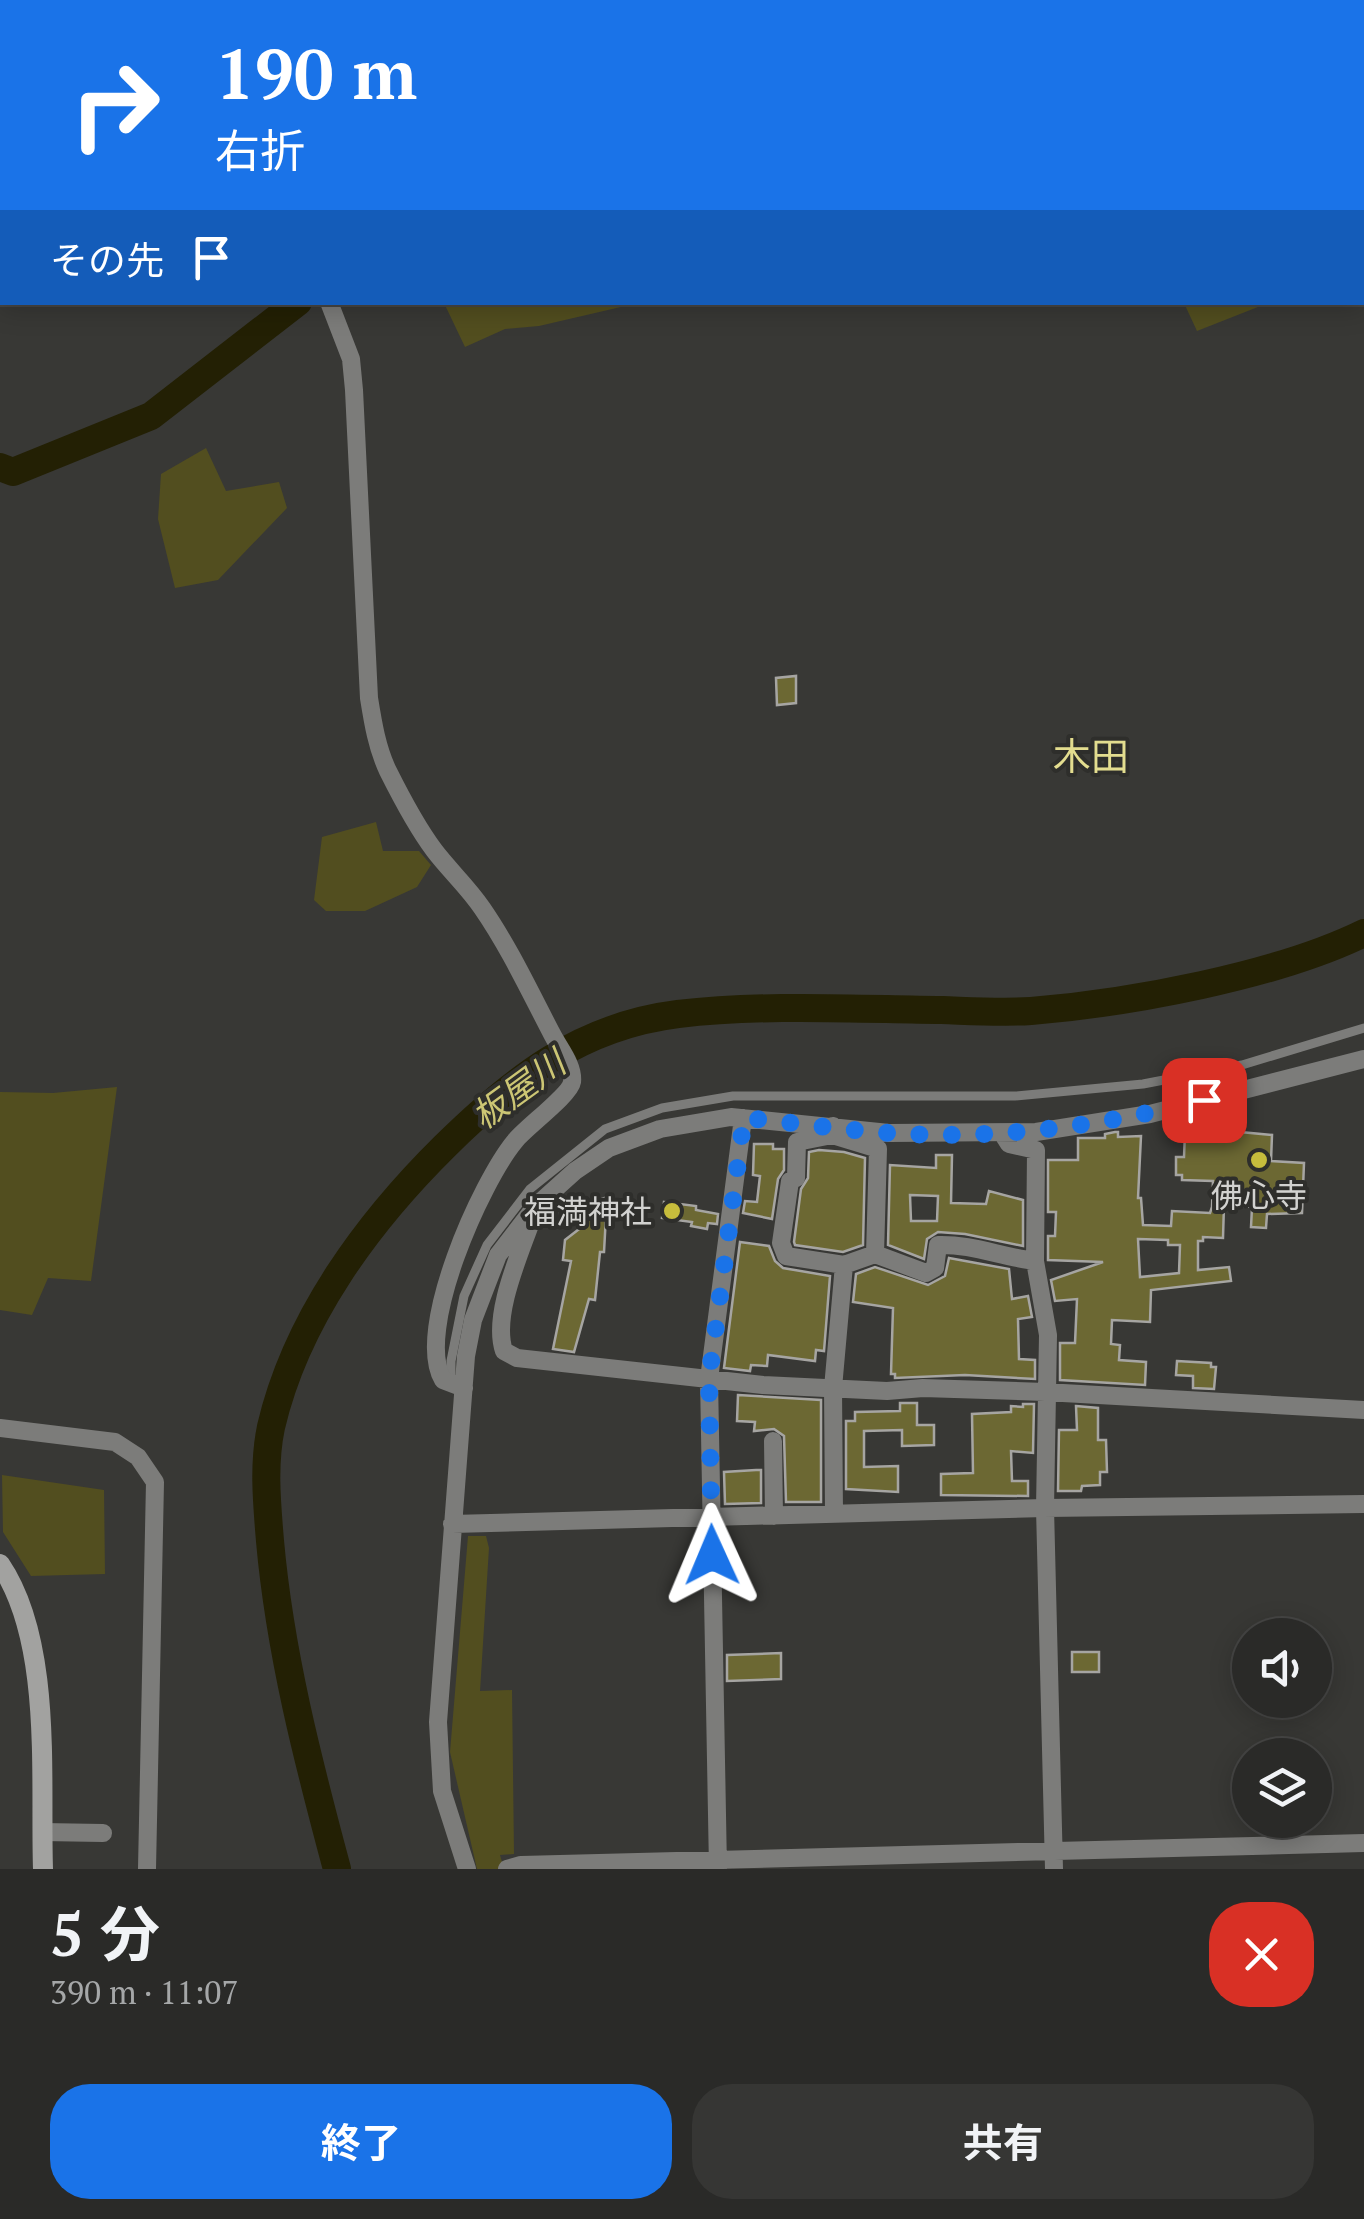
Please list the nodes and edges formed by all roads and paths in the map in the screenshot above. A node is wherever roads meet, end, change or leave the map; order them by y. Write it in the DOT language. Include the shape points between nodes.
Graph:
graph roads {
  1 [pos="330,305"];
  2 [pos="1364,1028"];
  3 [pos="1364,1059"];
  4 [pos="744,1118"];
  5 [pos="832,1130"];
  6 [pos="1002,1133"];
  7 [pos="535,1207"];
  8 [pos="875,1254"];
  9 [pos="1035,1261"];
  10 [pos="844,1265"];
  11 [pos="709,1378"];
  12 [pos="457,1386"];
  13 [pos="833,1388"];
  14 [pos="1045,1392"];
  15 [pos="1364,1410"];
  16 [pos="0,1428"];
  17 [pos="773,1441"];
  18 [pos="1364,1504"];
  19 [pos="1045,1508"];
  20 [pos="834,1514"];
  21 [pos="774,1516"];
  22 [pos="711,1517"];
  23 [pos="452,1524"];
  24 [pos="0,1564"];
  25 [pos="42,1832"];
  26 [pos="103,1833"];
  27 [pos="1364,1844"];
  28 [pos="1054,1861"];
  29 [pos="718,1863"];
  30 [pos="43,1869"];
  31 [pos="147,1869"];
  32 [pos="467,1869"];
  33 [pos="507,1869"];
  1 -- 12 [label="street" via="351,359 369,698 386,768 432,848 482,907 570,1068 569,1090 530,1124 493,1172 455,1258 436,1348 439,1373"];
  2 -- 12 [label="lane" via="1242,1065 1143,1084 1015,1096 733,1096 662,1108 605,1129 530,1189 487,1245 464,1296 451,1361"];
  3 -- 6 [label="street" via="1150,1114"];
  4 -- 5 [label="street"];
  4 -- 7 [label="street" via="705,1120 609,1148"];
  4 -- 11 [label="street"];
  5 -- 6 [label="street"];
  5 -- 8 [label="street" via="878,1149"];
  5 -- 10 [label="street" via="796,1142 796,1178 790,1181 781,1242 786,1256"];
  6 -- 9 [label="street" via="1009,1144 1036,1150"];
  7 -- 11 [label="street" via="509,1283 504,1351 517,1358"];
  7 -- 12 [label="street" via="498,1254"];
  8 -- 9 [label="street" via="926,1273 935,1268 938,1245 966,1244"];
  8 -- 10 [label="street"];
  9 -- 14 [label="street" via="1048,1335"];
  10 -- 13 [label="street"];
  11 -- 13 [label="street"];
  11 -- 22 [label="street"];
  12 -- 23 [label="street"];
  13 -- 14 [label="street"];
  13 -- 20 [label="street"];
  14 -- 15 [label="street"];
  14 -- 19 [label="street"];
  16 -- 31 [label="street" via="115,1442 138,1457 155,1482"];
  17 -- 21 [label="street"];
  18 -- 19 [label="street"];
  19 -- 20 [label="street"];
  19 -- 28 [label="street"];
  20 -- 21 [label="street"];
  21 -- 22 [label="street"];
  22 -- 23 [label="street"];
  22 -- 29 [label="street"];
  23 -- 32 [label="street" via="438,1722 442,1791"];
  24 -- 25 [label="street" via="34,1650"];
  25 -- 26 [label="street"];
  25 -- 30 [label="street"];
  27 -- 28 [label="street"];
  28 -- 29 [label="street"];
  29 -- 33 [label="street"];
}
